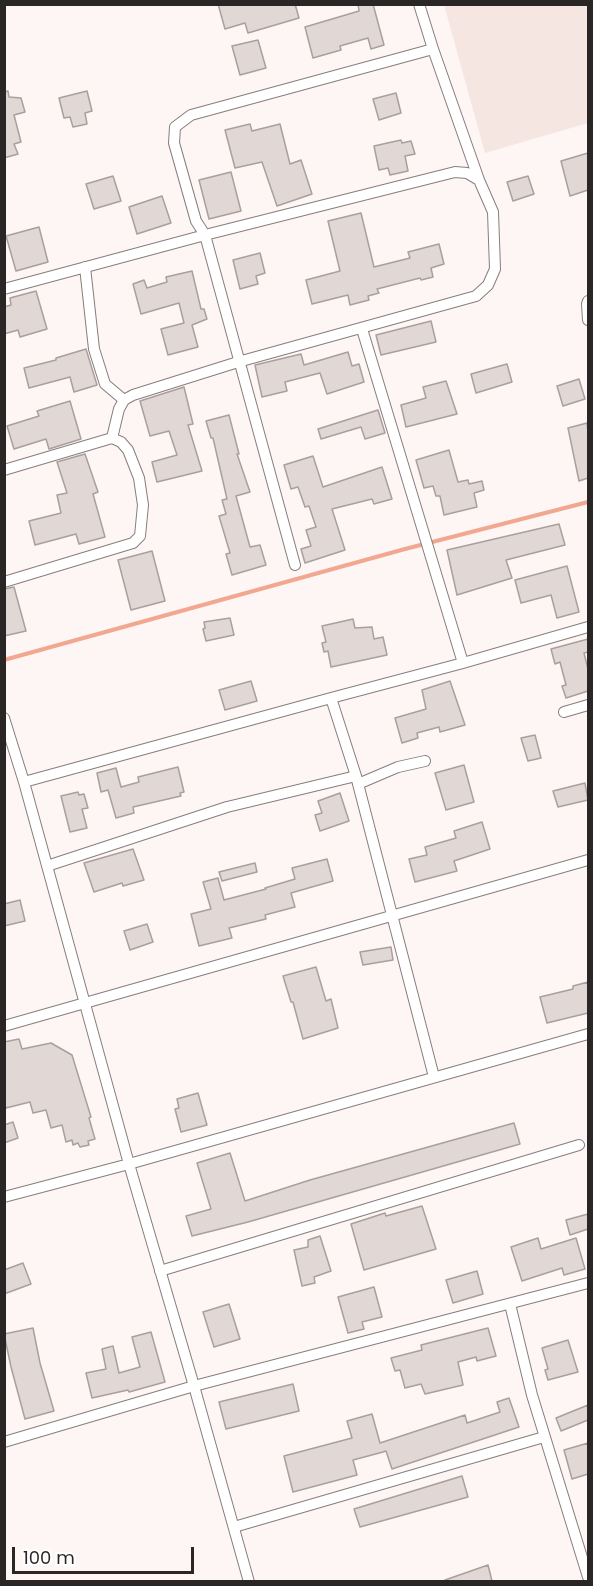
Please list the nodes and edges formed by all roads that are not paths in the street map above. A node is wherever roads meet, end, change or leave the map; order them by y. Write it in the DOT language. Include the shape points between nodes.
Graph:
graph roads {
  1 [pos="419,4"];
  2 [pos="433,49"];
  3 [pos="479,180"];
  4 [pos="205,235"];
  5 [pos="85,267"];
  6 [pos="4,289"];
  7 [pos="588,301"];
  8 [pos="588,320"];
  9 [pos="362,329"];
  10 [pos="238,362"];
  11 [pos="124,400"];
  12 [pos="112,438"];
  13 [pos="4,470"];
  14 [pos="294,565"];
  15 [pos="4,582"];
  16 [pos="588,627"];
  17 [pos="464,663"];
  18 [pos="331,698"];
  19 [pos="588,705"];
  20 [pos="564,712"];
  21 [pos="4,718"];
  22 [pos="425,761"];
  23 [pos="357,780"];
  24 [pos="24,782"];
  25 [pos="588,860"];
  26 [pos="47,866"];
  27 [pos="393,914"];
  28 [pos="85,1003"];
  29 [pos="4,1026"];
  30 [pos="588,1034"];
  31 [pos="434,1077"];
  32 [pos="579,1145"];
  33 [pos="129,1164"];
  34 [pos="4,1197"];
  35 [pos="160,1271"];
  36 [pos="588,1283"];
  37 [pos="510,1304"];
  38 [pos="195,1386"];
  39 [pos="544,1437"];
  40 [pos="4,1442"];
  41 [pos="234,1527"];
  42 [pos="588,1577"];
  43 [pos="249,1581"];
  1 -- 2 [label="street"];
  2 -- 3 [label="street"];
  2 -- 4 [label="street" via="191,115 175,127 174,143 196,221"];
  3 -- 4 [label="street" via="455,172"];
  3 -- 9 [label="street" via="494,212 495,269 488,285 476,296"];
  4 -- 5 [label="street"];
  4 -- 10 [label="street"];
  5 -- 6 [label="street"];
  5 -- 11 [label="street" via="94,349 105,384"];
  7 -- 8 [label="street"];
  9 -- 10 [label="street"];
  9 -- 17 [label="street"];
  10 -- 11 [label="street"];
  10 -- 14 [label="street"];
  11 -- 12 [label="street"];
  12 -- 13 [label="street"];
  12 -- 15 [label="street" via="129,450 139,478 143,505 140,536 133,543"];
  16 -- 17 [label="street"];
  17 -- 18 [label="street"];
  18 -- 23 [label="street"];
  18 -- 24 [label="street"];
  19 -- 20 [label="street"];
  21 -- 24 [label="street"];
  22 -- 23 [label="street"];
  23 -- 26 [label="street" via="227,807"];
  23 -- 27 [label="street"];
  24 -- 26 [label="street"];
  25 -- 27 [label="street"];
  26 -- 28 [label="street"];
  27 -- 28 [label="street"];
  27 -- 31 [label="street"];
  28 -- 29 [label="street"];
  28 -- 33 [label="street"];
  30 -- 31 [label="street"];
  31 -- 33 [label="street"];
  32 -- 35 [label="street"];
  33 -- 34 [label="street"];
  33 -- 35 [label="street"];
  35 -- 38 [label="street"];
  36 -- 37 [label="street"];
  37 -- 38 [label="street"];
  37 -- 39 [label="street"];
  38 -- 40 [label="street"];
  38 -- 41 [label="street"];
  39 -- 41 [label="street"];
  39 -- 42 [label="street"];
  41 -- 43 [label="street"];
}
